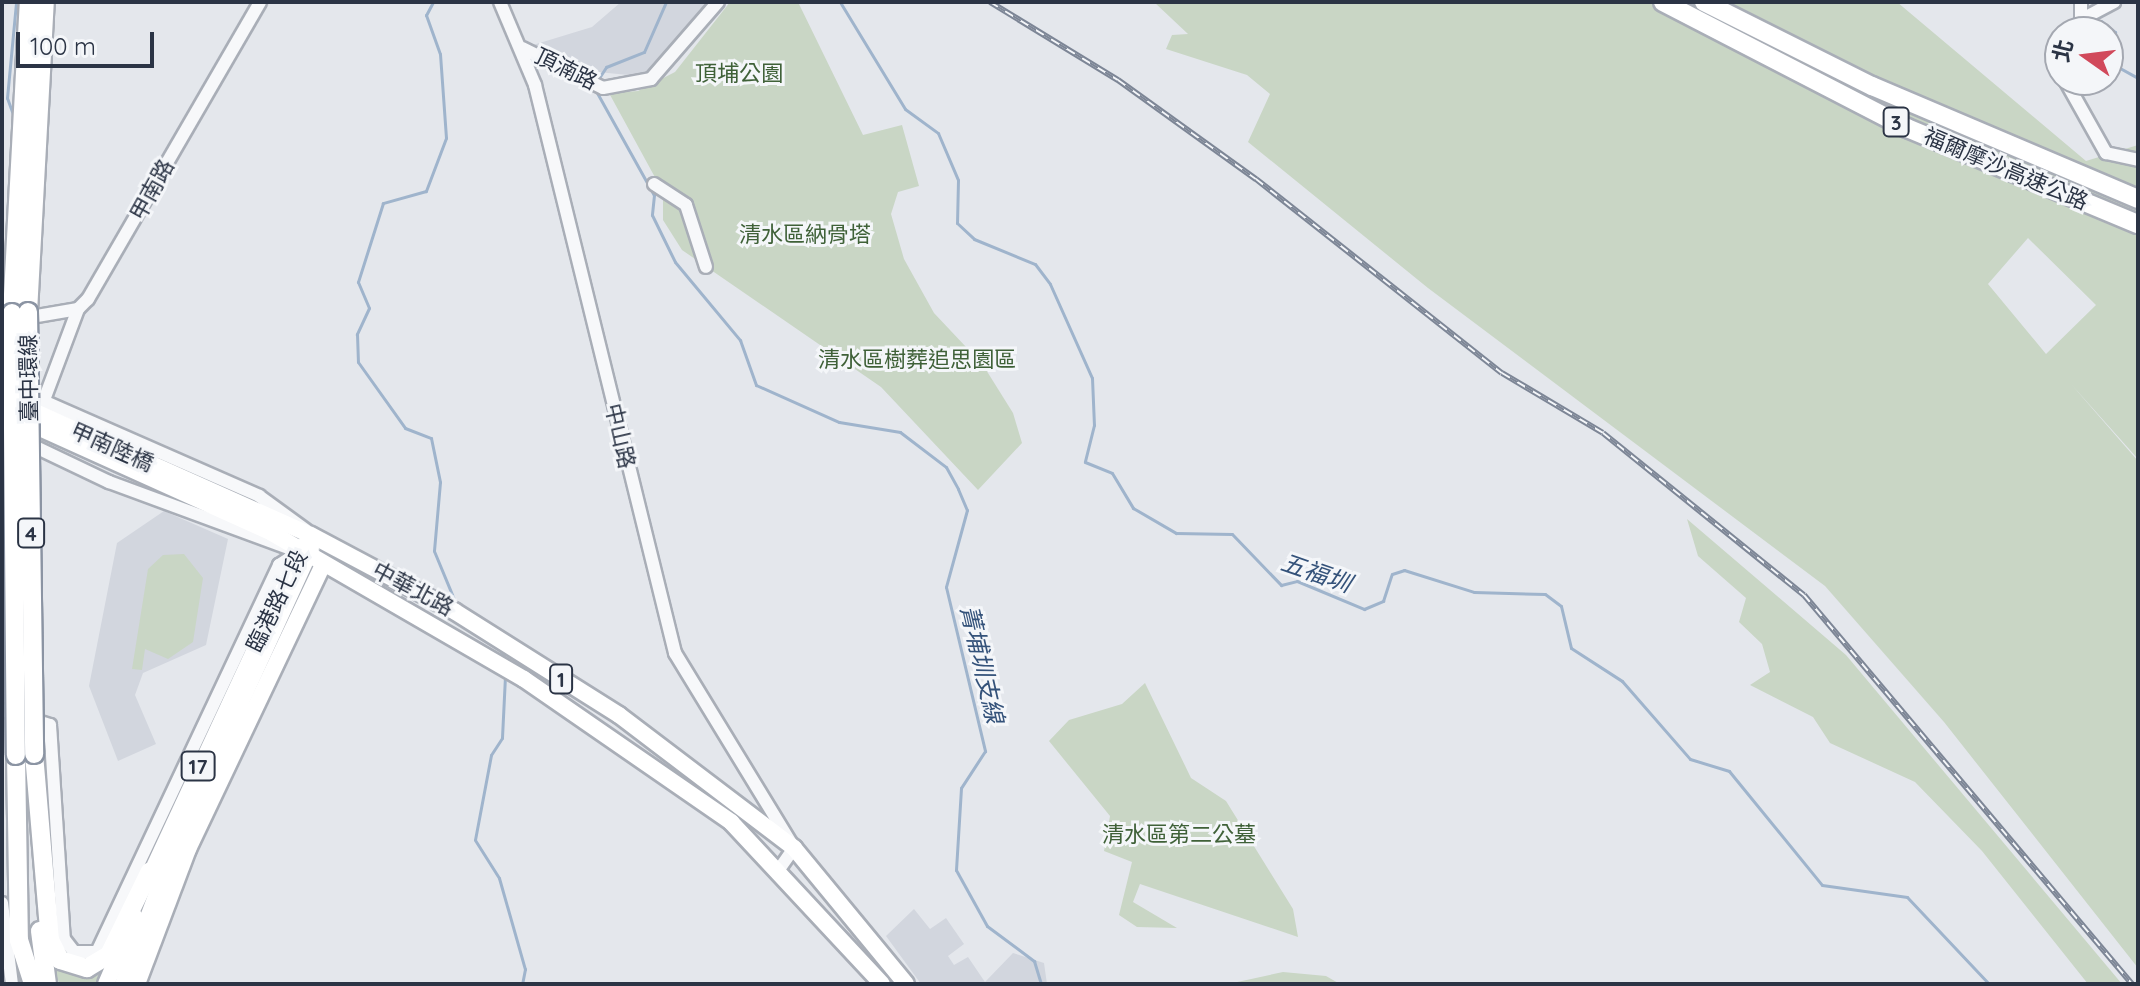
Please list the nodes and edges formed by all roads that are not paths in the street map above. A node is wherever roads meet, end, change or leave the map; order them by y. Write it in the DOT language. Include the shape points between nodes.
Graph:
graph roads {
  1 [pos="29,2"];
  2 [pos="45,2"];
  3 [pos="260,2"];
  4 [pos="500,2"];
  5 [pos="718,2"];
  6 [pos="1663,2"];
  7 [pos="1704,2"];
  8 [pos="2114,2"];
  9 [pos="2088,16"];
  10 [pos="522,48"];
  11 [pos="2074,96"];
  12 [pos="2138,160"];
  13 [pos="654,184"];
  14 [pos="2138,199"];
  15 [pos="2138,224"];
  16 [pos="706,267"];
  17 [pos="78,309"];
  18 [pos="2,322"];
  19 [pos="2,383"];
  20 [pos="2,397"];
  21 [pos="44,400"];
  22 [pos="2,411"];
  23 [pos="2,431"];
  24 [pos="218,502"];
  25 [pos="311,535"];
  26 [pos="311,559"];
  27 [pos="2,710"];
  28 [pos="25,755"];
  29 [pos="181,847"];
  30 [pos="794,848"];
  31 [pos="41,861"];
  32 [pos="780,868"];
  33 [pos="150,871"];
  34 [pos="2,903"];
  35 [pos="19,940"];
  36 [pos="12,984"];
  37 [pos="21,984"];
  38 [pos="33,984"];
  39 [pos="47,984"];
  40 [pos="106,984"];
  41 [pos="123,984"];
  42 [pos="137,984"];
  43 [pos="882,984"];
  44 [pos="906,984"];
  1 -- 28 [label="highway, 臺中環線 / 4, bridge" via="12,313"];
  2 -- 28 [label="highway, 臺中環線 / 4, bridge" via="28,312"];
  3 -- 17 [label="street, 甲南路" via="98,287"];
  4 -- 10 [label="street, 中山路"];
  5 -- 10 [label="street, 頂湳路" via="651,79 603,88"];
  6 -- 15 [label="highway, 福爾摩沙高速公路 / 3" via="1907,128"];
  7 -- 14 [label="highway, 福爾摩沙高速公路 / 3" via="1872,86"];
  8 -- 9 [label="street"];
  10 -- 30 [label="street, 中山路" via="675,653"];
  11 -- 12 [label="street" via="2106,153"];
  13 -- 16 [label="street" via="686,205"];
  17 -- 18 [label="street"];
  17 -- 21 [label="street, 甲南路"];
  19 -- 21 [label="street, 中華北路"];
  20 -- 24 [label="main road, 甲南陸橋 / 1, bridge"];
  21 -- 25 [label="street, 中華北路" via="259,496"];
  22 -- 24 [label="main road, 甲南陸橋 / 1, bridge"];
  23 -- 26 [label="street, 中華北路" via="109,482"];
  24 -- 25 [label="main road, 1"];
  24 -- 26 [label="main road, 1"];
  25 -- 26 [label="main road, 臨港路七段 / 17"];
  25 -- 30 [label="main road, 中華北路 / 1" via="454,611 619,715"];
  26 -- 27 [label="street" via="279,565 97,952 74,952 64,939 50,725"];
  26 -- 29 [label="main road, 臨港路七段 / 17"];
  26 -- 32 [label="main road, 中華北路 / 1" via="440,626 611,736 731,822"];
  26 -- 33 [label="main road, 臨港路七段 / 17"];
  28 -- 31 [label="highway"];
  28 -- 35 [label="highway"];
  29 -- 41 [label="main road, 臨港路七段 / 17"];
  29 -- 42 [label="main road, 臨港路七段 / 17"];
  30 -- 32 [label="street"];
  30 -- 44 [label="main road, 中山路 / 1"];
  31 -- 33 [label="highway" via="50,940 60,960 79,968 109,955"];
  31 -- 39 [label="highway"];
  32 -- 43 [label="main road, 1"];
  33 -- 40 [label="main road, 臨港路七段 / 17"];
  34 -- 36 [label="street"];
  35 -- 37 [label="highway"];
  35 -- 38 [label="highway"];
}
